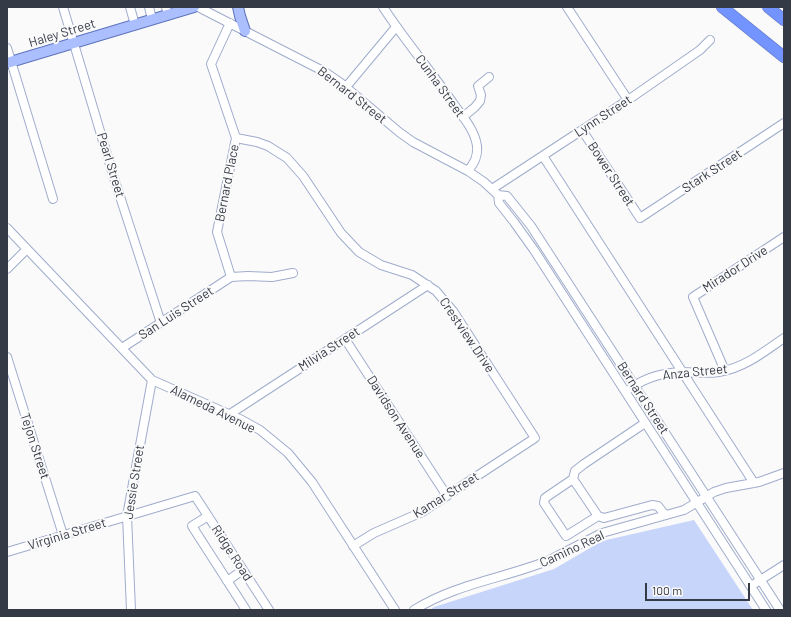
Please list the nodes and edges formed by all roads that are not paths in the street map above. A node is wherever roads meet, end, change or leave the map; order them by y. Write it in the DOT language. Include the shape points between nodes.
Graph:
graph roads {
  1 [pos="63,7"];
  2 [pos="130,7"];
  3 [pos="149,7"];
  4 [pos="194,7"];
  5 [pos="198,7"];
  6 [pos="238,7"];
  7 [pos="383,7"];
  8 [pos="567,7"];
  9 [pos="722,7"];
  10 [pos="768,7"];
  11 [pos="167,11"];
  12 [pos="152,19"];
  13 [pos="784,20"];
  14 [pos="230,23"];
  15 [pos="135,25"];
  16 [pos="396,27"];
  17 [pos="245,31"];
  18 [pos="710,40"];
  19 [pos="74,43"];
  20 [pos="7,48"];
  21 [pos="784,57"];
  22 [pos="9,62"];
  23 [pos="489,77"];
  24 [pos="346,87"];
  25 [pos="628,100"];
  26 [pos="463,117"];
  27 [pos="784,124"];
  28 [pos="582,130"];
  29 [pos="236,138"];
  30 [pos="543,156"];
  31 [pos="468,171"];
  32 [pos="495,192"];
  33 [pos="53,199"];
  34 [pos="640,218"];
  35 [pos="7,228"];
  36 [pos="784,237"];
  37 [pos="27,249"];
  38 [pos="7,269"];
  39 [pos="293,273"];
  40 [pos="231,278"];
  41 [pos="428,285"];
  42 [pos="161,323"];
  43 [pos="784,338"];
  44 [pos="345,339"];
  45 [pos="122,348"];
  46 [pos="7,357"];
  47 [pos="725,371"];
  48 [pos="683,372"];
  49 [pos="10,380"];
  50 [pos="152,380"];
  51 [pos="634,385"];
  52 [pos="625,392"];
  53 [pos="230,414"];
  54 [pos="645,423"];
  55 [pos="535,438"];
  56 [pos="784,473"];
  57 [pos="573,479"];
  58 [pos="754,483"];
  59 [pos="195,496"];
  60 [pos="447,496"];
  61 [pos="707,497"];
  62 [pos="697,502"];
  63 [pos="665,515"];
  64 [pos="127,516"];
  65 [pos="208,516"];
  66 [pos="598,516"];
  67 [pos="63,535"];
  68 [pos="566,536"];
  69 [pos="353,546"];
  70 [pos="572,548"];
  71 [pos="7,552"];
  72 [pos="784,565"];
  73 [pos="243,570"];
  74 [pos="761,580"];
  75 [pos="227,581"];
  76 [pos="751,586"];
  77 [pos="131,610"];
  78 [pos="246,610"];
  79 [pos="269,610"];
  80 [pos="395,610"];
  81 [pos="414,610"];
  82 [pos="766,610"];
  83 [pos="780,610"];
  1 -- 19 [label="street, Pearl Street"];
  2 -- 15 [label="street"];
  3 -- 12 [label="street"];
  4 -- 11 [label="main road, Haley Street"];
  5 -- 14 [label="street, Bernard Street"];
  6 -- 17 [label="main road"];
  7 -- 16 [label="street, Cunha Street"];
  8 -- 25 [label="street"];
  9 -- 21 [label="highway"];
  10 -- 13 [label="highway"];
  11 -- 12 [label="main road, Haley Street"];
  12 -- 15 [label="main road, Haley Street"];
  14 -- 17 [label="street, Bernard Street"];
  14 -- 29 [label="street, Bernard Place" via="211,64"];
  15 -- 19 [label="main road, Haley Street"];
  16 -- 24 [label="street"];
  16 -- 26 [label="street, Cunha Street"];
  17 -- 24 [label="street, Bernard Street" via="325,72"];
  18 -- 25 [label="street, Lynn Street" via="700,50"];
  19 -- 22 [label="main road, Haley Street"];
  19 -- 42 [label="street, Pearl Street"];
  20 -- 22 [label="street"];
  22 -- 33 [label="street"];
  23 -- 26 [label="street" via="478,86 481,97 478,104"];
  24 -- 31 [label="street, Bernard Street" via="413,142"];
  25 -- 28 [label="street, Lynn Street"];
  26 -- 31 [label="street, Cunha Street" via="475,136 477,145 475,161"];
  27 -- 34 [label="street, Stark Street"];
  28 -- 30 [label="street, Lynn Street"];
  28 -- 34 [label="street, Bower Street"];
  29 -- 40 [label="street, Bernard Place" via="217,232"];
  29 -- 41 [label="street, Crestview Drive" via="268,146 287,158 303,176 340,233 359,252 381,265 412,275"];
  30 -- 32 [label="street, Lynn Street"];
  30 -- 48 [label="street"];
  31 -- 32 [label="street, Bernard Street"];
  32 -- 51 [label="street, Bernard Street" via="507,196 524,216"];
  32 -- 52 [label="street, Bernard Street" via="499,202 534,250"];
  35 -- 37 [label="street, Alameda Avenue"];
  36 -- 47 [label="street, Mirador Drive" via="693,297"];
  37 -- 38 [label="street"];
  37 -- 45 [label="street, Alameda Avenue"];
  39 -- 40 [label="street" via="272,277"];
  40 -- 42 [label="street, San Luis Street"];
  41 -- 44 [label="street, Milvia Street"];
  41 -- 55 [label="street, Crestview Drive" via="453,311"];
  42 -- 45 [label="street, San Luis Street"];
  43 -- 47 [label="street, Anza Street" via="748,362"];
  44 -- 53 [label="street, Milvia Street"];
  44 -- 60 [label="street, Davidson Avenue"];
  45 -- 50 [label="street, Alameda Avenue"];
  46 -- 49 [label="street, Tejon Street"];
  47 -- 48 [label="street, Anza Street"];
  48 -- 51 [label="street, Anza Street" via="652,377"];
  48 -- 58 [label="street"];
  49 -- 67 [label="street, Tejon Street"];
  50 -- 53 [label="street, Alameda Avenue"];
  50 -- 64 [label="street, Jessie Street"];
  51 -- 52 [label="street, Anza Street"];
  51 -- 61 [label="street, Bernard Street"];
  52 -- 54 [label="street, Bernard Street"];
  53 -- 69 [label="street, Alameda Avenue" via="260,430 296,462 312,482"];
  54 -- 57 [label="street" via="575,471"];
  54 -- 62 [label="street, Bernard Street"];
  55 -- 60 [label="street, Kamar Street"];
  56 -- 58 [label="street, Camino Real"];
  57 -- 66 [label="street"];
  57 -- 68 [label="street" via="545,498 544,503"];
  58 -- 61 [label="street, Camino Real" via="726,488"];
  59 -- 64 [label="street, Virginia Street"];
  59 -- 65 [label="street, Ridge Road"];
  60 -- 69 [label="street, Kamar Street" via="422,512 374,533"];
  61 -- 62 [label="street, Camino Real"];
  61 -- 74 [label="street, Bernard Street"];
  62 -- 63 [label="street, Camino Real" via="684,510"];
  62 -- 76 [label="street, Bernard Street"];
  63 -- 66 [label="street" via="658,506 652,505 604,518"];
  63 -- 70 [label="street, Camino Real" via="602,533"];
  64 -- 67 [label="street, Virginia Street"];
  64 -- 77 [label="street, Jessie Street"];
  65 -- 73 [label="street, Ridge Road"];
  65 -- 75 [label="street" via="192,526"];
  66 -- 68 [label="street"];
  67 -- 71 [label="street, Virginia Street"];
  68 -- 70 [label="street"];
  69 -- 80 [label="street, Alameda Avenue"];
  70 -- 81 [label="street, Camino Real" via="539,565 449,592"];
  72 -- 74 [label="street"];
  73 -- 75 [label="street"];
  73 -- 79 [label="street, Ridge Road"];
  74 -- 76 [label="street"];
  74 -- 83 [label="street, Bernard Street"];
  75 -- 78 [label="street"];
  76 -- 82 [label="street, Bernard Street"];
}
